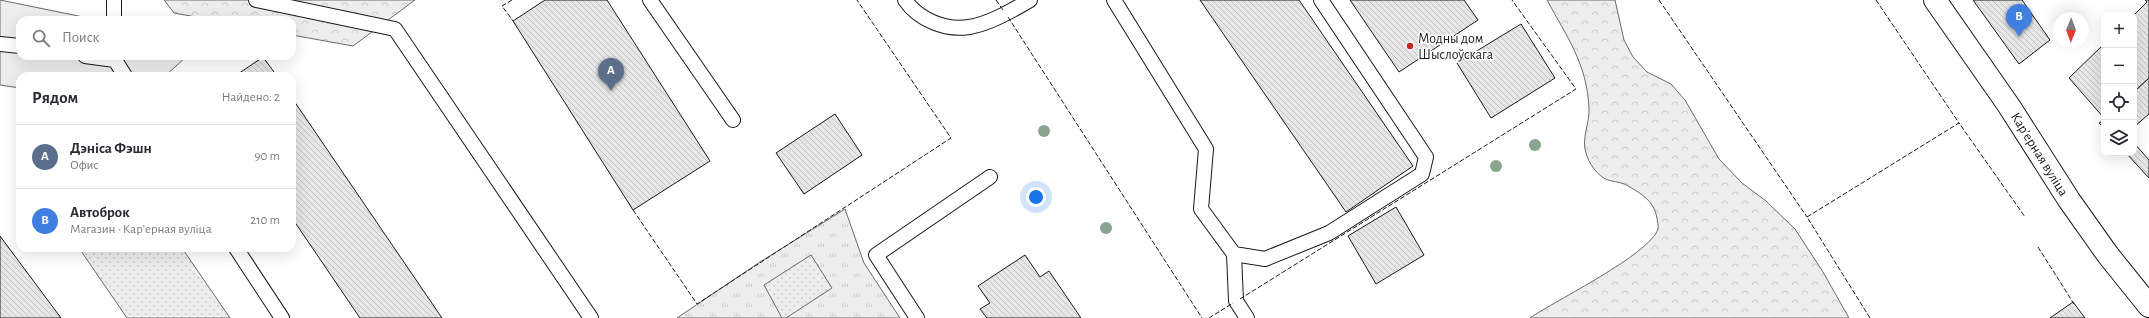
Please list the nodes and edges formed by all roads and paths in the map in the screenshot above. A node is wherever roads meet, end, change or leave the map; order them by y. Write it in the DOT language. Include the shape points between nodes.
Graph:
graph roads {
  1 [pos="114,0"];
  2 [pos="256,0"];
  3 [pos="650,0"];
  4 [pos="904,0"];
  5 [pos="1030,0"];
  6 [pos="1114,0"];
  7 [pos="1321,0"];
  8 [pos="1935,0"];
  9 [pos="114,16"];
  10 [pos="0,44"];
  11 [pos="16,46"];
  12 [pos="116,60"];
  13 [pos="123,72"];
  14 [pos="733,120"];
  15 [pos="990,177"];
  16 [pos="239,252"];
  17 [pos="1234,254"];
  18 [pos="2149,306"];
  19 [pos="282,318"];
  20 [pos="591,318"];
  21 [pos="917,318"];
  22 [pos="1247,318"];
  1 -- 9 [label="lane"];
  2 -- 20 [label="lane" via="395,29"];
  3 -- 14 [label="lane"];
  4 -- 5 [label="lane" via="912,11 939,25 968,27 1006,14"];
  6 -- 17 [label="lane" via="1206,149 1201,209"];
  7 -- 17 [label="lane" via="1426,157 1422,174 1329,233 1265,259"];
  8 -- 18 [label="street, Карʼерная вуліца" via="2009,106 2069,200 2108,255"];
  10 -- 11 [label="lane"];
  12 -- 13 [label="lane"];
  15 -- 21 [label="lane" via="876,254"];
  16 -- 19 [label="lane"];
  17 -- 22 [label="lane" via="1236,301"];
}
